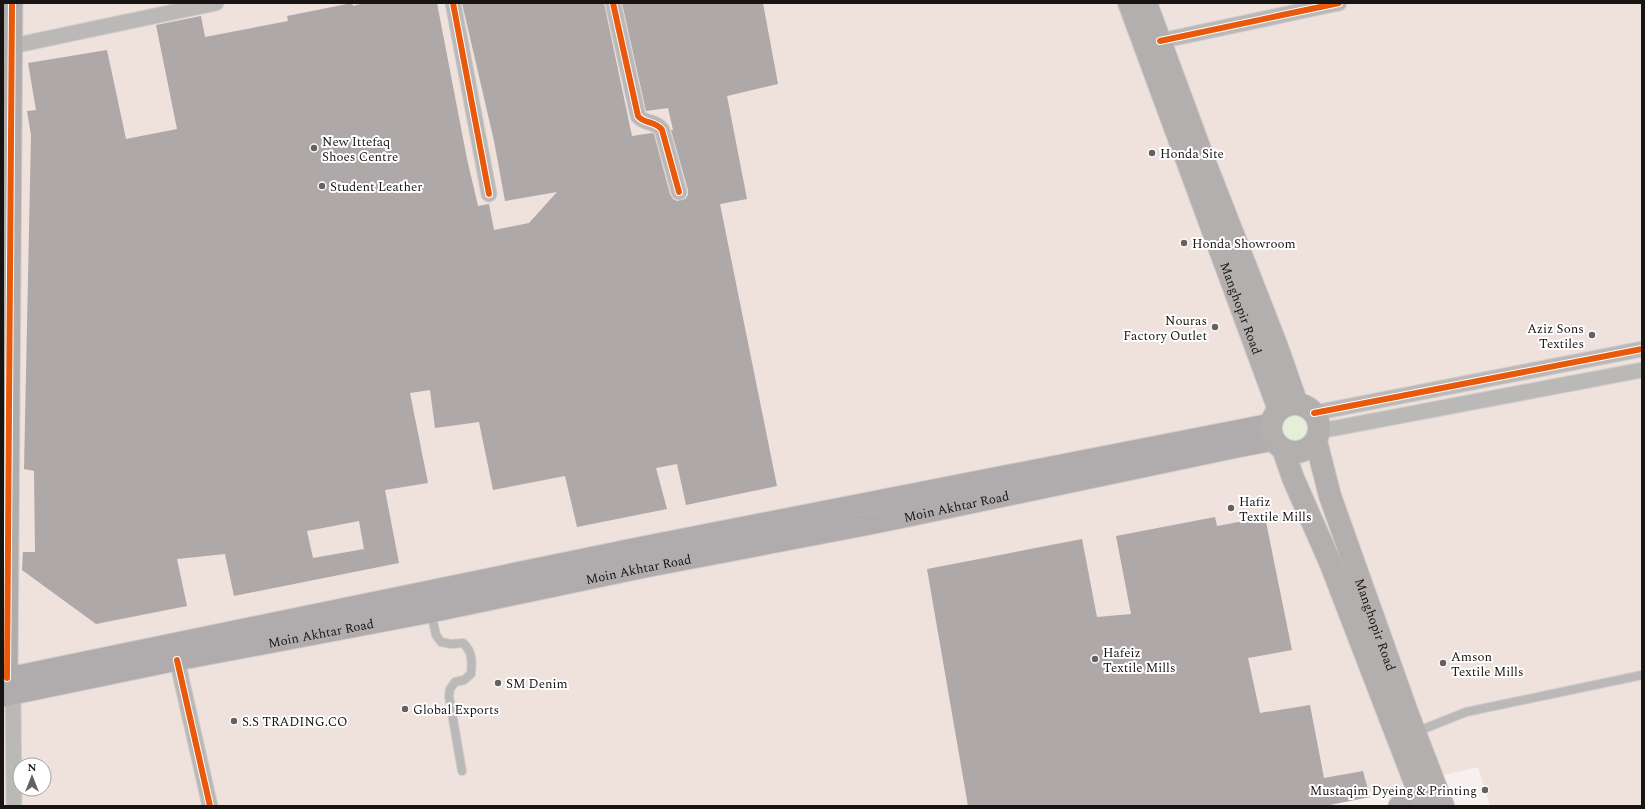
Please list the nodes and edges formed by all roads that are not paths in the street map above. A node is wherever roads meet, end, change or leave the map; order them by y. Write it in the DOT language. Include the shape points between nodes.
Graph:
graph roads {
  1 [pos="12,3"];
  2 [pos="216,3"];
  3 [pos="454,3"];
  4 [pos="613,3"];
  5 [pos="1129,3"];
  6 [pos="1146,3"];
  7 [pos="1339,3"];
  8 [pos="1160,40"];
  9 [pos="8,48"];
  10 [pos="680,192"];
  11 [pos="489,194"];
  12 [pos="1642,349"];
  13 [pos="1642,370"];
  14 [pos="1294,427"];
  15 [pos="1327,487"];
  16 [pos="1301,494"];
  17 [pos="876,501"];
  18 [pos="880,522"];
  19 [pos="431,612"];
  20 [pos="177,660"];
  21 [pos="1642,675"];
  22 [pos="6,687"];
  23 [pos="1407,736"];
  24 [pos="462,771"];
  25 [pos="1430,804"];
  26 [pos="14,806"];
  27 [pos="210,806"];
  28 [pos="1399,806"];
  1 -- 9 [label="main road"];
  2 -- 9 [label="street"];
  3 -- 11 [label="street"];
  4 -- 10 [label="street" via="638,116 662,130"];
  5 -- 14 [label="main road, Manghopir Road"];
  6 -- 8 [label="main road"];
  7 -- 8 [label="street"];
  8 -- 14 [label="main road" via="1276,344"];
  9 -- 22 [label="main road"];
  12 -- 14 [label="street"];
  13 -- 14 [label="street"];
  14 -- 15 [label="main road, Manghopir Road"];
  14 -- 16 [label="main road, Manghopir Road"];
  14 -- 17 [label="main road, Moin Akhtar Road"];
  14 -- 18 [label="main road, Moin Akhtar Road" via="1230,448"];
  15 -- 16 [label="main road" via="1320,481 1311,481 1304,486"];
  15 -- 23 [label="main road, Manghopir Road"];
  16 -- 23 [label="main road, Manghopir Road"];
  17 -- 18 [label="main road"];
  17 -- 22 [label="main road, Moin Akhtar Road" via="638,548"];
  18 -- 19 [label="main road, Moin Akhtar Road" via="645,567"];
  19 -- 20 [label="main road, Moin Akhtar Road"];
  19 -- 24 [label="lane" via="436,635 441,642 463,643 472,658 471,674 464,680 455,682 450,689"];
  20 -- 22 [label="main road, Moin Akhtar Road"];
  20 -- 27 [label="street"];
  21 -- 23 [label="lane" via="1466,712"];
  22 -- 26 [label="street"];
  23 -- 25 [label="main road, Manghopir Road"];
  25 -- 28 [label="main road"];
}
